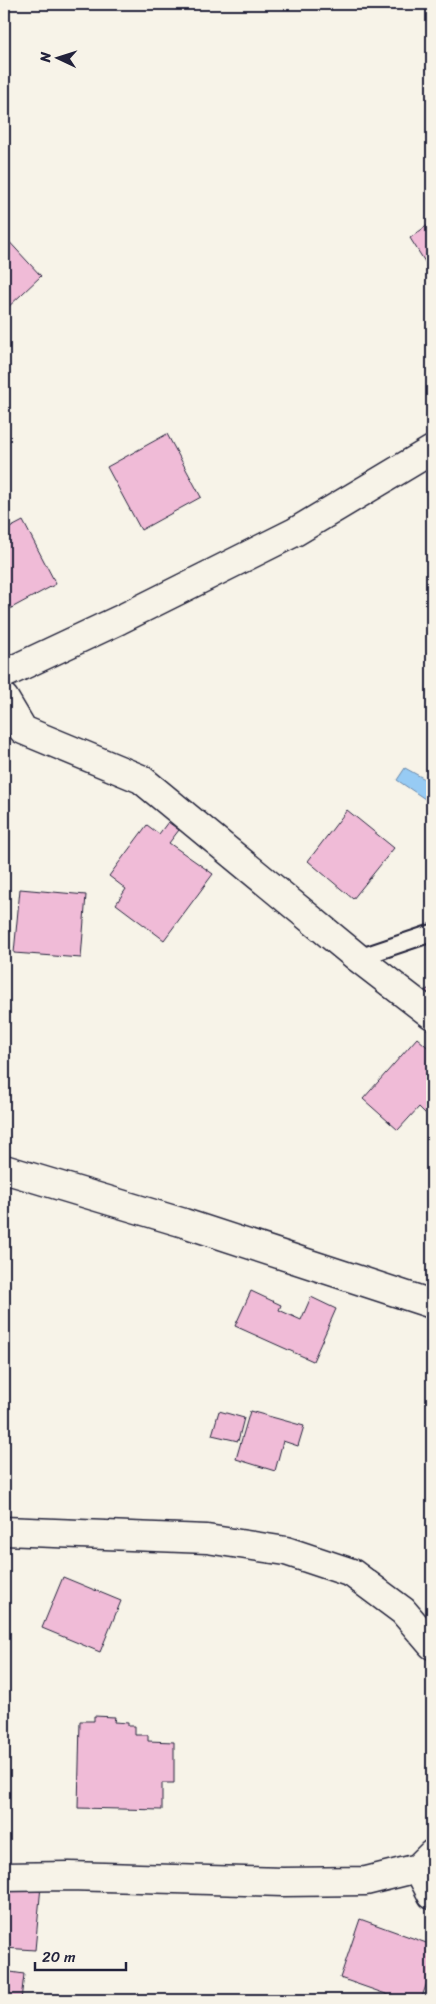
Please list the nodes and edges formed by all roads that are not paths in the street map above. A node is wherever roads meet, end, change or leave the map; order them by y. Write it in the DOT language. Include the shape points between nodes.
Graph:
graph roads {
  1 [pos="432,450"];
  2 [pos="4,674"];
  3 [pos="4,698"];
  4 [pos="432,933"];
  5 [pos="358,958"];
  6 [pos="432,1014"];
  7 [pos="4,1169"];
  8 [pos="432,1304"];
  9 [pos="4,1531"];
  10 [pos="432,1645"];
  11 [pos="425,1861"];
  12 [pos="4,1877"];
  13 [pos="432,1895"];
  1 -- 2 [label="street" via="295,532"];
  3 -- 5 [label="street" via="23,730 141,779"];
  4 -- 5 [label="lane"];
  5 -- 6 [label="street"];
  7 -- 8 [label="street" via="184,1223"];
  9 -- 10 [label="street" via="207,1539 286,1551 352,1573 404,1611"];
  11 -- 12 [label="street" via="366,1881"];
  11 -- 13 [label="street"];
}
